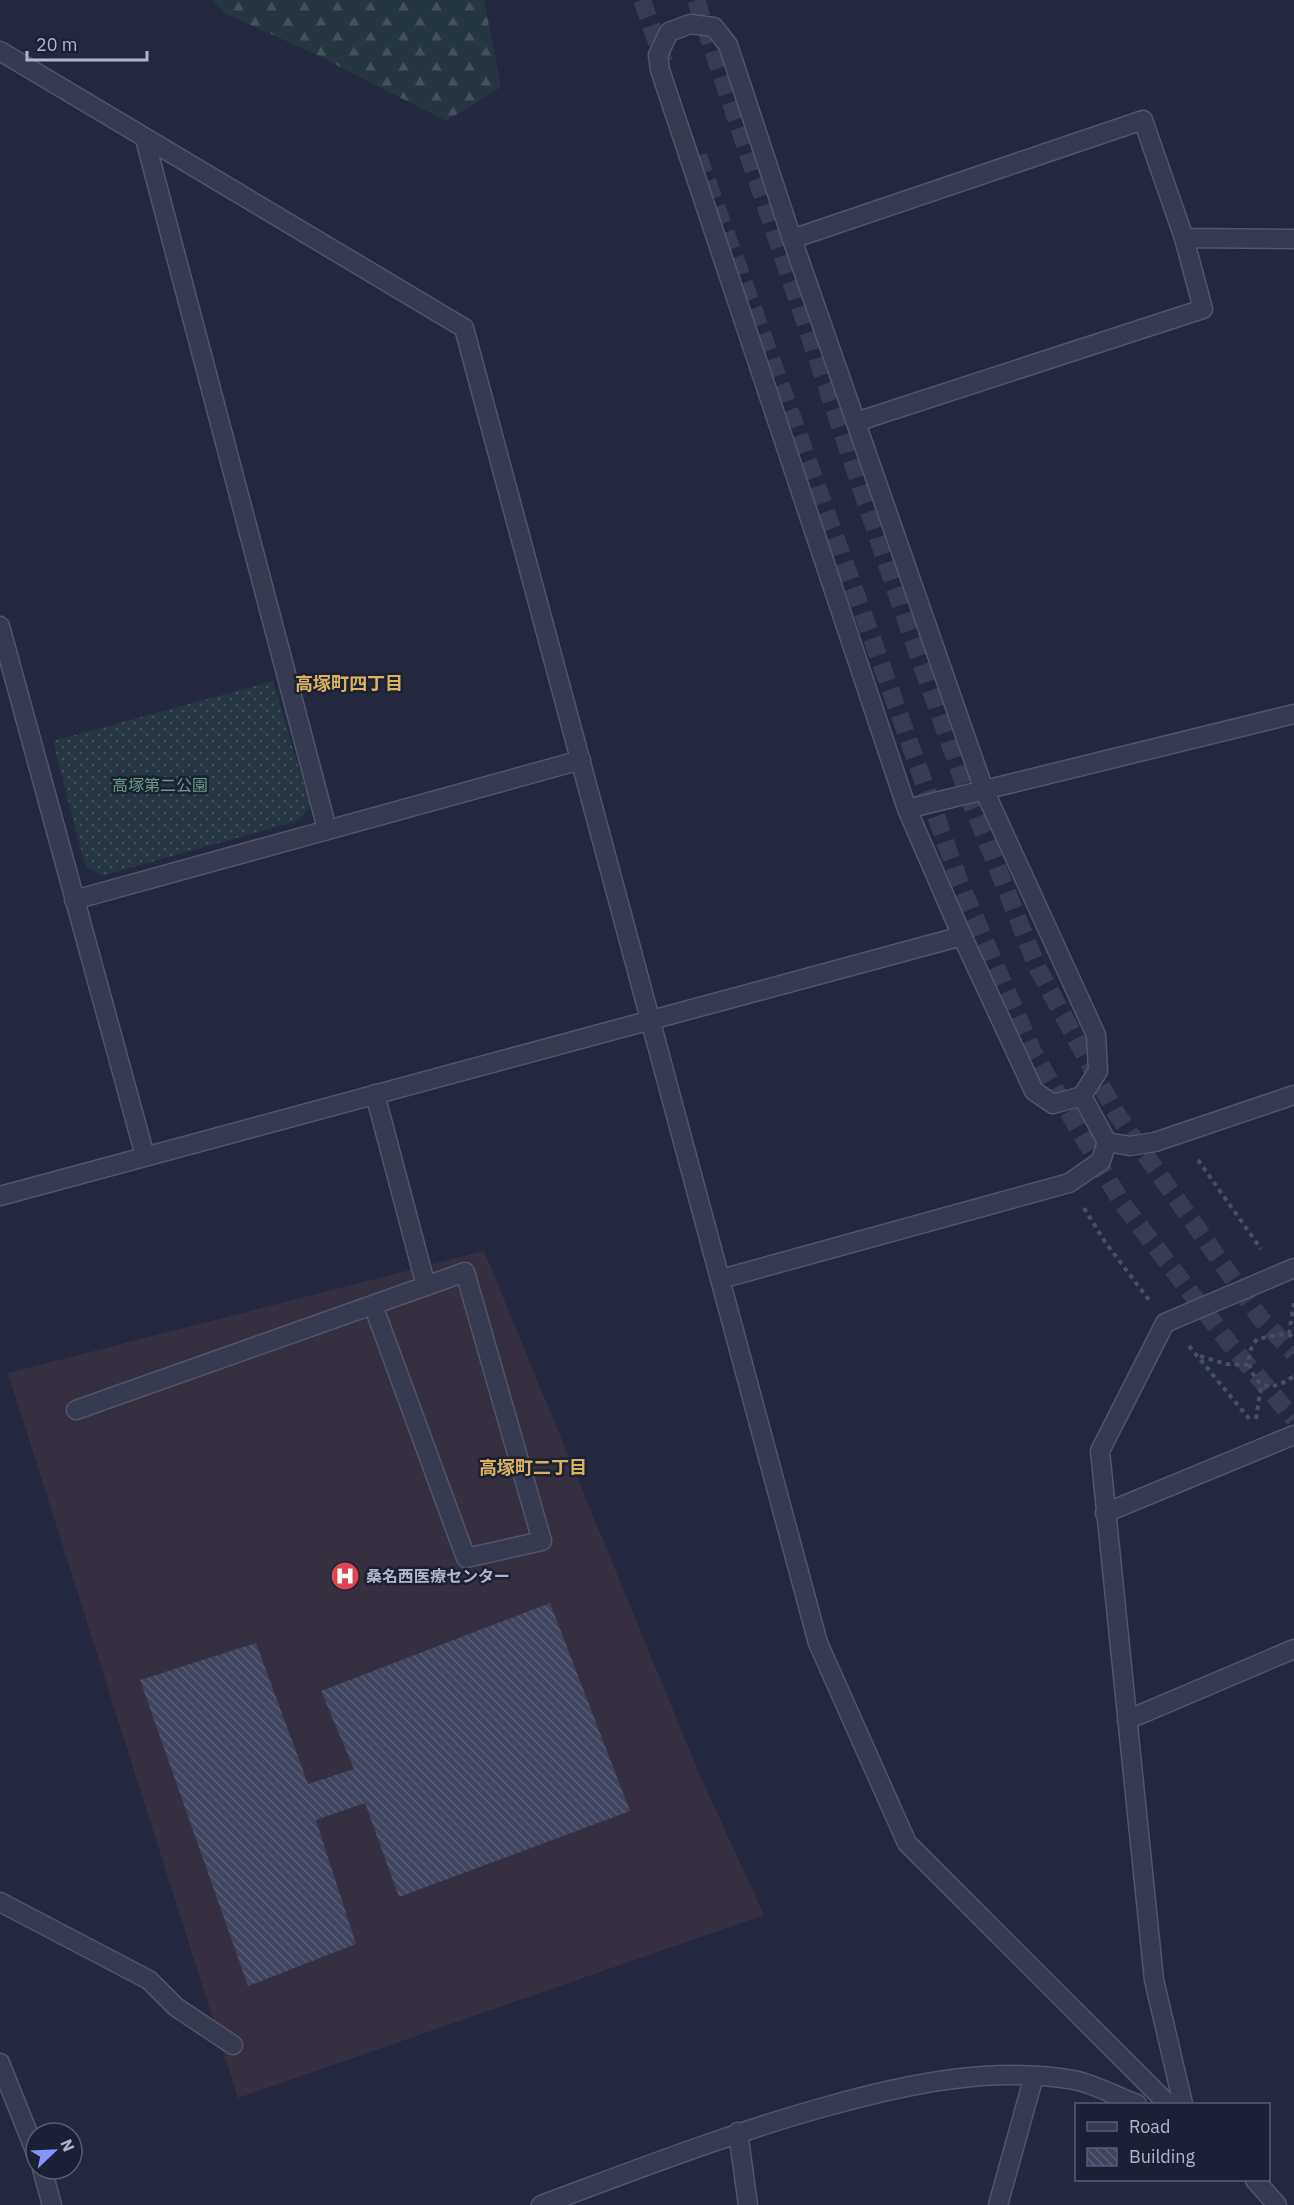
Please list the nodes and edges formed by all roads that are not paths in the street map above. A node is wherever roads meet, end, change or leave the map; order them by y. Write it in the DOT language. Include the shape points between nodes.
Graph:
graph roads {
  1 [pos="0,51"];
  2 [pos="145,139"];
  3 [pos="792,238"];
  4 [pos="1184,238"];
  5 [pos="1294,239"];
  6 [pos="856,422"];
  7 [pos="0,626"];
  8 [pos="1294,714"];
  9 [pos="581,760"];
  10 [pos="984,790"];
  11 [pos="907,809"];
  12 [pos="327,829"];
  13 [pos="74,900"];
  14 [pos="962,936"];
  15 [pos="652,1021"];
  16 [pos="375,1094"];
  17 [pos="1294,1095"];
  18 [pos="1082,1096"];
  19 [pos="1107,1142"];
  20 [pos="145,1156"];
  21 [pos="0,1196"];
  22 [pos="1286,1271"];
  23 [pos="721,1279"];
  24 [pos="426,1286"];
  25 [pos="373,1305"];
  26 [pos="76,1410"];
  27 [pos="1294,1435"];
  28 [pos="1105,1513"];
  29 [pos="1294,1649"];
  30 [pos="1127,1720"];
  31 [pos="0,1902"];
  32 [pos="232,2044"];
  33 [pos="0,2063"];
  34 [pos="1034,2076"];
  35 [pos="1134,2103"];
  36 [pos="1167,2103"];
  37 [pos="1183,2103"];
  38 [pos="24,2123"];
  39 [pos="738,2132"];
  40 [pos="45,2181"];
  41 [pos="1256,2181"];
  42 [pos="52,2205"];
  43 [pos="541,2205"];
  44 [pos="748,2205"];
  45 [pos="998,2205"];
  46 [pos="1277,2205"];
  1 -- 2 [label="street"];
  2 -- 9 [label="street" via="464,328"];
  2 -- 12 [label="street"];
  3 -- 4 [label="street" via="1143,120"];
  3 -- 6 [label="street"];
  3 -- 11 [label="street" via="728,45 714,27 690,24 669,32 658,55 660,70"];
  4 -- 5 [label="street"];
  4 -- 6 [label="street" via="1203,309"];
  6 -- 10 [label="street"];
  7 -- 13 [label="street"];
  8 -- 10 [label="street"];
  9 -- 12 [label="street"];
  9 -- 15 [label="street"];
  10 -- 11 [label="street"];
  10 -- 18 [label="street" via="1096,1035 1098,1071"];
  11 -- 14 [label="street"];
  12 -- 13 [label="street"];
  13 -- 20 [label="street"];
  14 -- 15 [label="street"];
  14 -- 18 [label="street" via="1034,1091 1053,1104"];
  15 -- 16 [label="street"];
  15 -- 23 [label="street"];
  16 -- 20 [label="street"];
  16 -- 24 [label="street"];
  17 -- 19 [label="street" via="1180,1134 1130,1146"];
  18 -- 19 [label="street"];
  19 -- 23 [label="street" via="1101,1161 1069,1183"];
  20 -- 21 [label="street"];
  22 -- 28 [label="street" via="1165,1323 1100,1451"];
  23 -- 36 [label="street" via="818,1642 907,1843"];
  24 -- 25 [label="street"];
  24 -- 25 [label="street" via="465,1272 542,1541 466,1558"];
  25 -- 26 [label="street"];
  27 -- 28 [label="street"];
  28 -- 30 [label="street"];
  29 -- 30 [label="street"];
  30 -- 37 [label="street" via="1154,1980"];
  31 -- 32 [label="street" via="149,1980 176,2007"];
  33 -- 38 [label="street"];
  34 -- 35 [label="street" via="1076,2080"];
  34 -- 39 [label="street" via="989,2075 902,2087"];
  34 -- 45 [label="street"];
  39 -- 43 [label="street"];
  39 -- 44 [label="street"];
  40 -- 42 [label="street"];
  41 -- 46 [label="street"];
}
